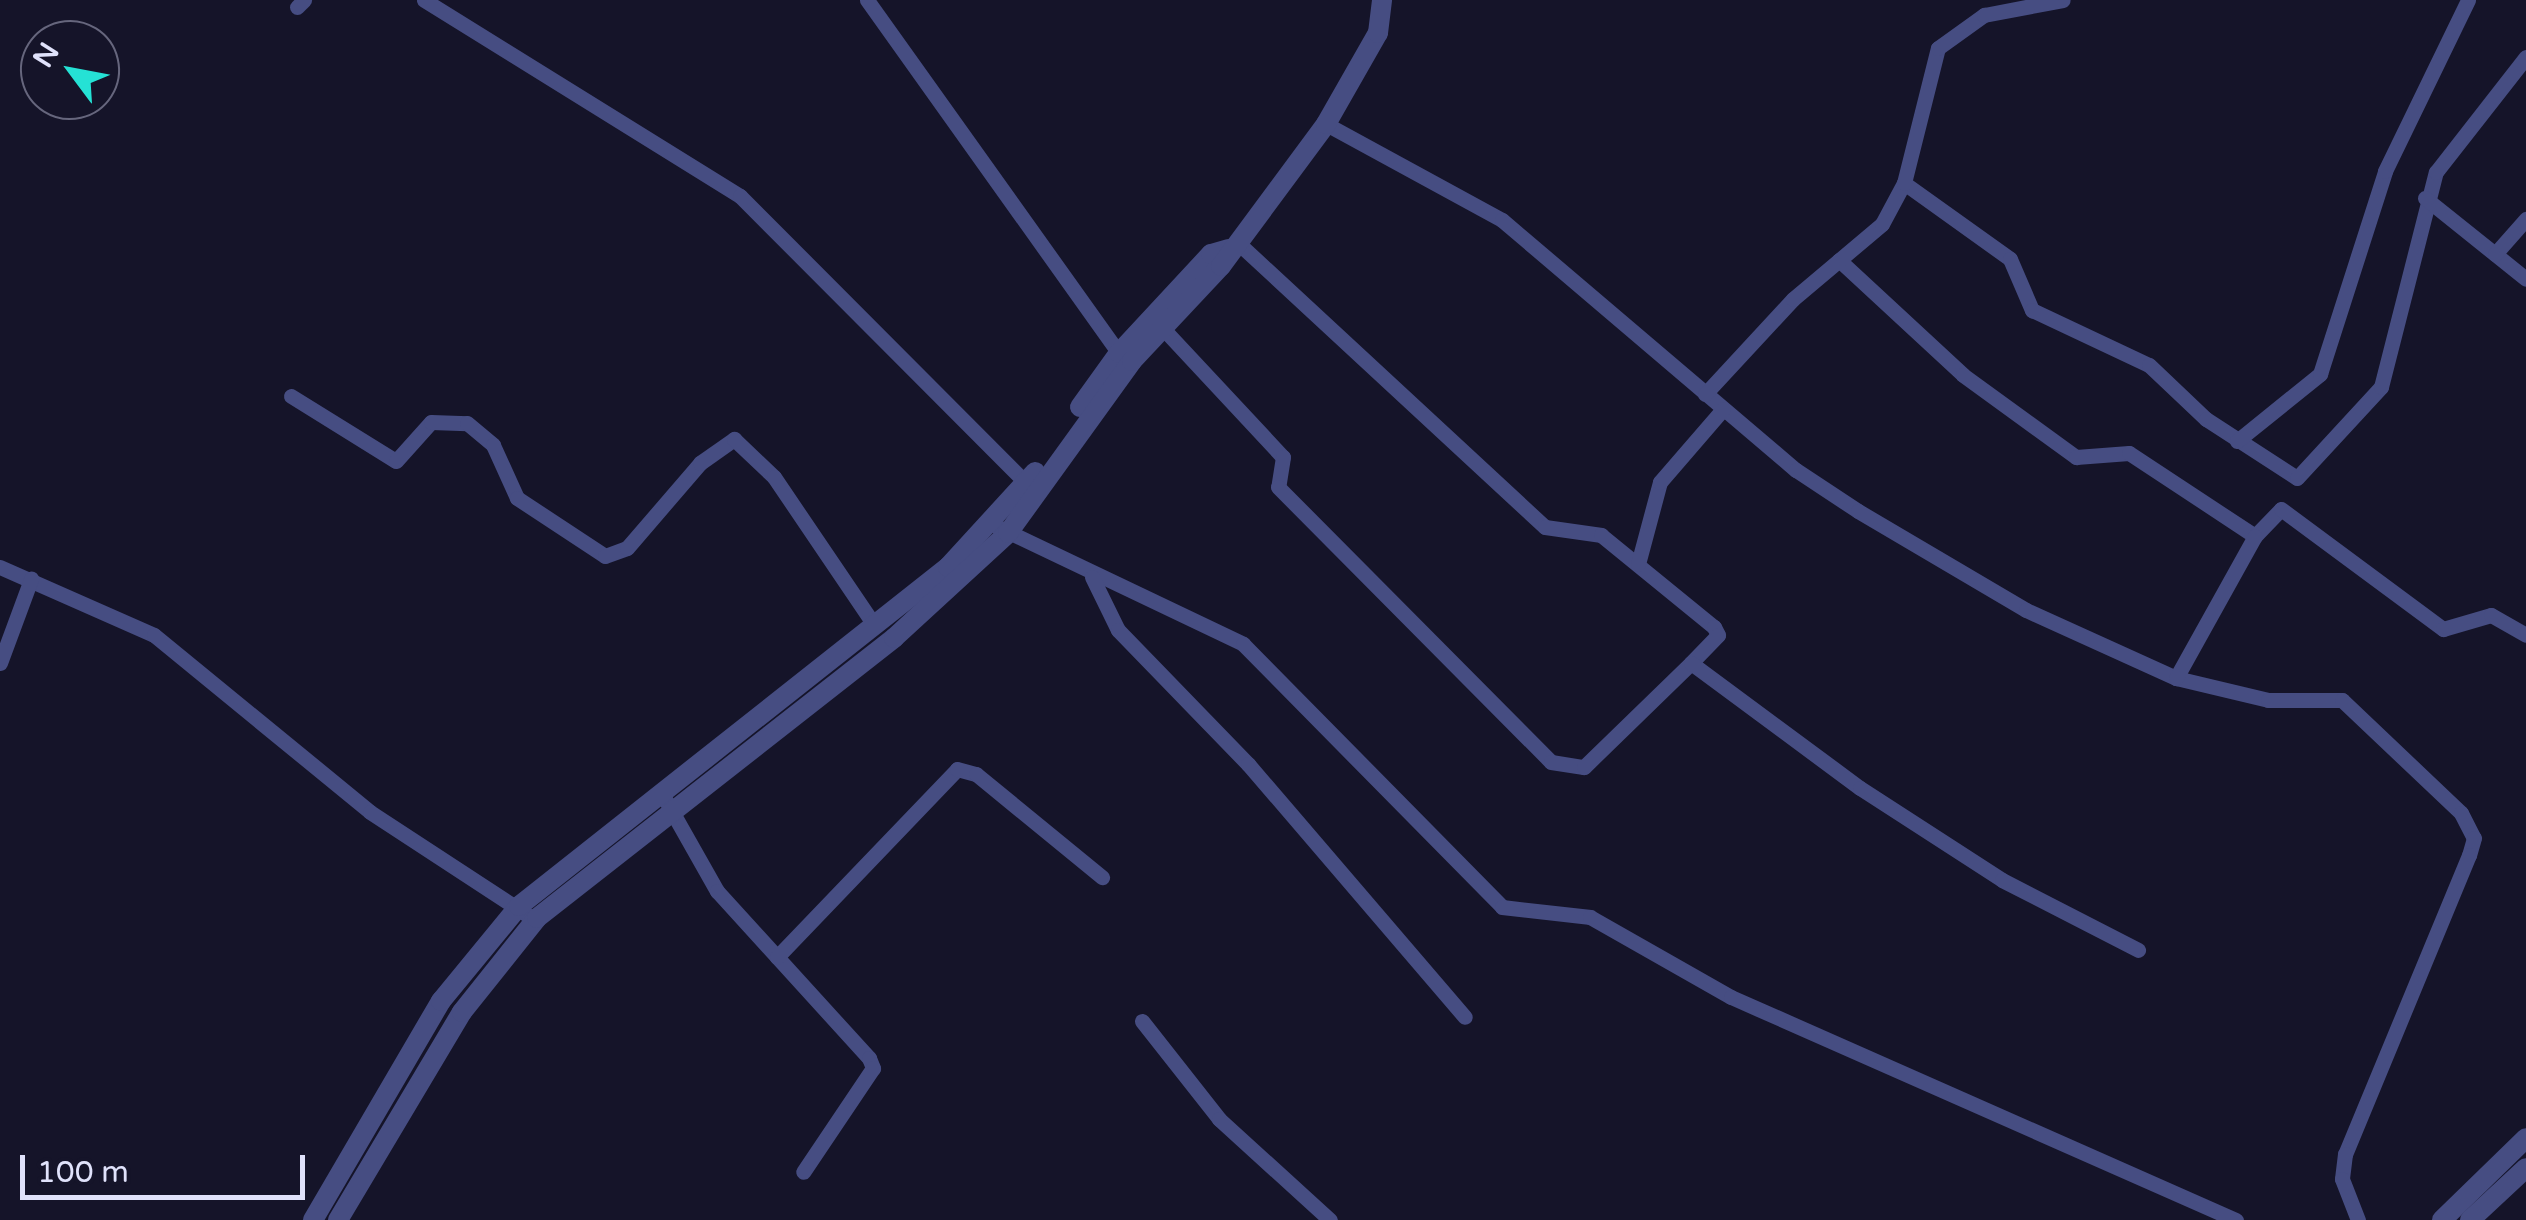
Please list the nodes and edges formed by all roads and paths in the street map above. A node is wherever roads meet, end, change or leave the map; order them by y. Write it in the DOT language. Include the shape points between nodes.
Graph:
graph roads {
  1 [pos="424,0"];
  2 [pos="867,0"];
  3 [pos="1382,0"];
  4 [pos="2061,0"];
  5 [pos="2468,0"];
  6 [pos="2526,57"];
  7 [pos="1326,124"];
  8 [pos="1904,183"];
  9 [pos="2425,198"];
  10 [pos="2526,219"];
  11 [pos="1232,245"];
  12 [pos="2495,254"];
  13 [pos="1839,260"];
  14 [pos="2526,279"];
  15 [pos="1157,324"];
  16 [pos="1119,353"];
  17 [pos="1705,394"];
  18 [pos="291,396"];
  19 [pos="1723,409"];
  20 [pos="2237,441"];
  21 [pos="1031,489"];
  22 [pos="1001,529"];
  23 [pos="2255,536"];
  24 [pos="1638,564"];
  25 [pos="0,567"];
  26 [pos="1092,576"];
  27 [pos="31,580"];
  28 [pos="875,626"];
  29 [pos="2526,635"];
  30 [pos="1691,663"];
  31 [pos="0,664"];
  32 [pos="2176,678"];
  33 [pos="661,792"];
  34 [pos="670,812"];
  35 [pos="1102,877"];
  36 [pos="527,913"];
  37 [pos="2138,950"];
  38 [pos="777,957"];
  39 [pos="436,1010"];
  40 [pos="1466,1017"];
  41 [pos="457,1021"];
  42 [pos="1142,1021"];
  43 [pos="2526,1138"];
  44 [pos="2526,1168"];
  45 [pos="803,1172"];
  46 [pos="313,1220"];
  47 [pos="338,1220"];
  48 [pos="1330,1220"];
  49 [pos="2236,1220"];
  50 [pos="2358,1220"];
  51 [pos="2442,1220"];
  52 [pos="2470,1220"];
  1 -- 21 [label="street" via="726,184"];
  2 -- 16 [label="street"];
  3 -- 7 [label="street" via="1378,33"];
  4 -- 8 [label="street" via="1984,15 1938,48"];
  5 -- 20 [label="street" via="2385,170 2320,374"];
  6 -- 9 [label="street" via="2447,154"];
  7 -- 11 [label="street"];
  7 -- 17 [label="street" via="1502,220"];
  8 -- 13 [label="street" via="1882,224"];
  8 -- 20 [label="street" via="2010,259 2032,310 2149,365"];
  9 -- 12 [label="street"];
  9 -- 20 [label="street" via="2382,387 2297,478"];
  10 -- 12 [label="street"];
  11 -- 15 [label="street"];
  11 -- 24 [label="street" via="1545,526 1587,529"];
  12 -- 14 [label="street"];
  13 -- 17 [label="street"];
  13 -- 23 [label="street" via="2030,427 2076,457 2129,453"];
  15 -- 16 [label="street"];
  15 -- 21 [label="street"];
  15 -- 30 [label="street" via="1283,458 1278,487 1551,762 1584,767"];
  16 -- 21 [label="street"];
  17 -- 19 [label="street"];
  18 -- 28 [label="street" via="396,461 431,422 467,423 493,445 518,498 606,556 627,548 700,462 734,440 774,478"];
  19 -- 24 [label="street" via="1660,482"];
  19 -- 32 [label="street" via="1796,470 1908,541 2026,610"];
  21 -- 22 [label="street"];
  22 -- 26 [label="street"];
  22 -- 28 [label="street"];
  22 -- 34 [label="street" via="894,638"];
  23 -- 29 [label="street" via="2281,510 2444,629 2491,616"];
  23 -- 32 [label="street"];
  24 -- 30 [label="street" via="1714,626 1718,636"];
  25 -- 27 [label="street"];
  26 -- 40 [label="street" via="1118,630"];
  26 -- 49 [label="street" via="1243,644 1502,907 1590,917 1731,997"];
  27 -- 31 [label="street"];
  27 -- 36 [label="street" via="154,636 370,812"];
  28 -- 33 [label="street"];
  30 -- 37 [label="street" via="1860,788 2002,880"];
  32 -- 50 [label="street" via="2268,700 2342,700 2471,825 2420,986 2346,1154 2342,1178"];
  33 -- 34 [label="street"];
  33 -- 36 [label="street"];
  34 -- 36 [label="street"];
  34 -- 38 [label="street" via="706,876"];
  35 -- 38 [label="street" via="976,774 957,769"];
  36 -- 39 [label="street"];
  36 -- 41 [label="street"];
  38 -- 45 [label="street" via="819,994 872,1068"];
  39 -- 41 [label="street"];
  39 -- 46 [label="street"];
  41 -- 47 [label="street"];
  42 -- 48 [label="street" via="1218,1119"];
  43 -- 51 [label="street"];
  44 -- 52 [label="street"];
}
